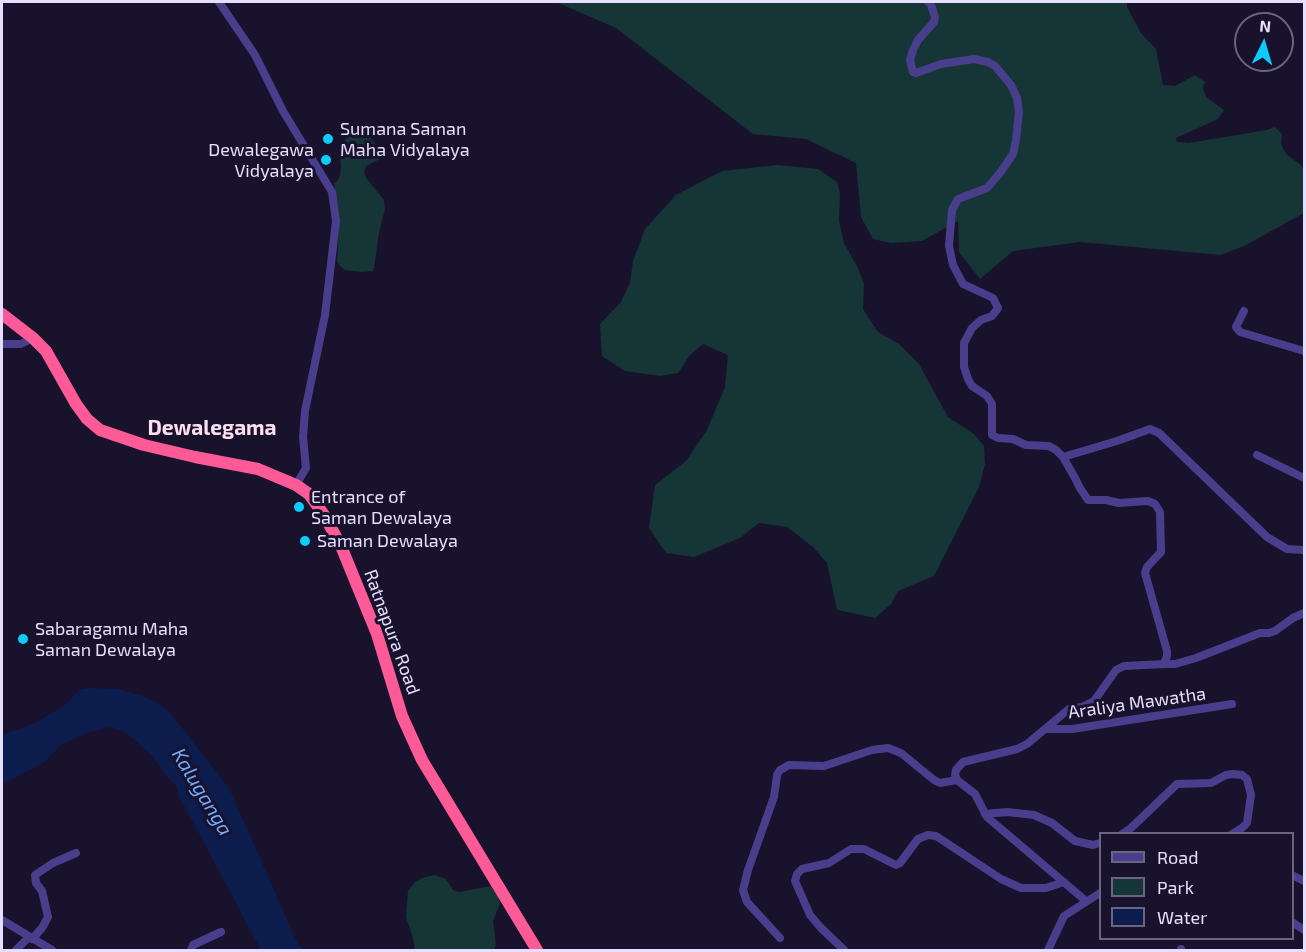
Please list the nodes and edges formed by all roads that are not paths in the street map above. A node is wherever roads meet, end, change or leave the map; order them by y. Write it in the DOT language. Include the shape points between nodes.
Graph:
graph roads {
  1 [pos="219,2"];
  2 [pos="928,2"];
  3 [pos="1244,311"];
  4 [pos="2,314"];
  5 [pos="33,338"];
  6 [pos="2,344"];
  7 [pos="1305,351"];
  8 [pos="1257,455"];
  9 [pos="1063,457"];
  10 [pos="1305,478"];
  11 [pos="296,485"];
  12 [pos="1305,550"];
  13 [pos="1305,614"];
  14 [pos="1164,664"];
  15 [pos="1232,704"];
  16 [pos="1045,729"];
  17 [pos="957,780"];
  18 [pos="985,814"];
  19 [pos="1125,832"];
  20 [pos="1236,832"];
  21 [pos="1099,844"];
  22 [pos="76,853"];
  23 [pos="1064,882"];
  24 [pos="1099,894"];
  25 [pos="1086,901"];
  26 [pos="2,920"];
  27 [pos="221,932"];
  28 [pos="30,938"];
  29 [pos="780,938"];
  30 [pos="16,951"];
  31 [pos="52,951"];
  32 [pos="191,951"];
  33 [pos="537,951"];
  34 [pos="844,951"];
  35 [pos="1048,951"];
  1 -- 11 [label="street" via="255,55 283,111 332,192 336,221 325,315 305,411 306,468"];
  2 -- 9 [label="street" via="934,22 913,50 913,72 974,59 988,62 1011,85 1019,112 1012,154 1000,173 987,188 958,199 952,210 949,246 953,266 963,284 993,298 998,308 972,327 964,343 964,367 972,386 992,404 992,435 1026,445 1049,446"];
  3 -- 7 [label="street" via="1236,327 1240,332"];
  4 -- 5 [label="highway, Ratnapura Road"];
  5 -- 6 [label="street" via="21,344"];
  5 -- 11 [label="highway, Ratnapura Road" via="46,351 76,404 100,430 154,447 258,469"];
  8 -- 10 [label="street"];
  9 -- 12 [label="street" via="1150,429 1159,433 1267,537 1287,549"];
  9 -- 14 [label="street" via="1088,500 1148,501 1160,512 1161,552 1145,573 1167,651"];
  11 -- 33 [label="highway, Ratnapura Road" via="309,494 324,514 341,546 380,642 402,716 422,760"];
  13 -- 14 [label="street" via="1275,631 1196,658"];
  14 -- 16 [label="street" via="1116,670 1094,701 1069,709"];
  15 -- 16 [label="street, Araliya Mawatha" via="1082,728"];
  16 -- 17 [label="street" via="1017,749 963,762 956,770"];
  17 -- 18 [label="street" via="975,794"];
  17 -- 29 [label="street" via="940,783 901,753 888,748 824,766 789,765 780,770 743,891 747,902"];
  18 -- 21 [label="street" via="1034,815 1075,841"];
  18 -- 23 [label="street"];
  19 -- 20 [label="street" via="1177,784 1211,783 1232,774 1247,779 1251,795 1247,823"];
  22 -- 28 [label="street" via="35,875 48,917"];
  23 -- 25 [label="street"];
  23 -- 34 [label="street" via="1046,888 1021,888 936,836 918,838 896,865 864,849 851,849 830,863 802,869 795,881 810,915"];
  24 -- 25 [label="street"];
  25 -- 35 [label="street" via="1064,916"];
  26 -- 28 [label="street"];
  27 -- 32 [label="street" via="193,945"];
  28 -- 30 [label="street"];
  28 -- 31 [label="street"];
}
